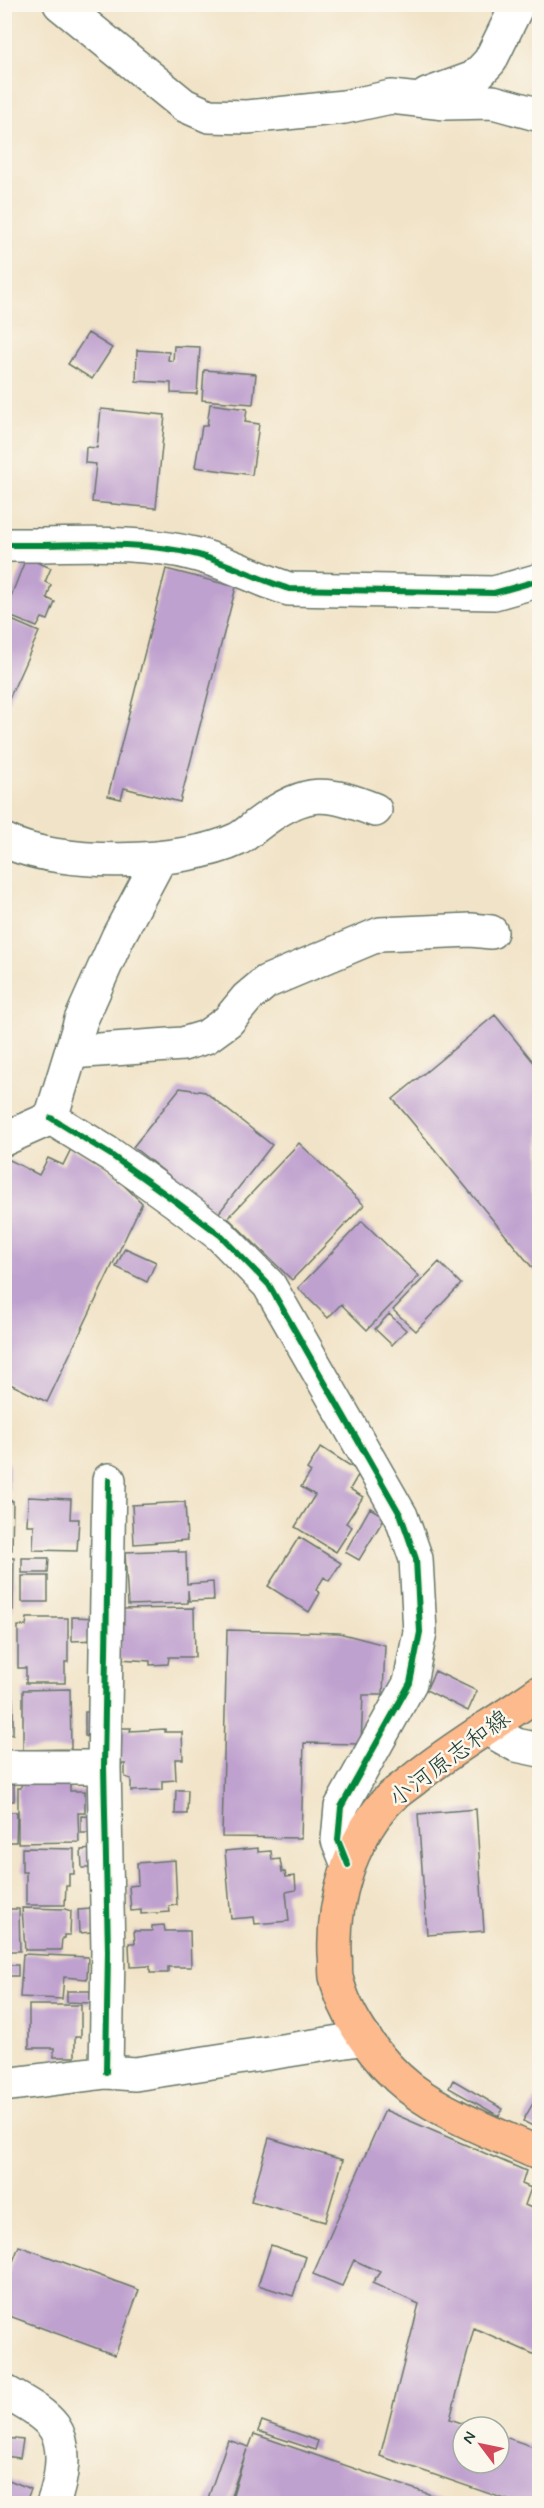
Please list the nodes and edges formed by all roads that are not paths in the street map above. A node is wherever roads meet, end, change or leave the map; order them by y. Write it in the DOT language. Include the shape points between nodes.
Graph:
graph roads {
  1 [pos="60,4"];
  2 [pos="518,4"];
  3 [pos="414,100"];
  4 [pos="540,115"];
  5 [pos="4,545"];
  6 [pos="540,579"];
  7 [pos="375,810"];
  8 [pos="4,840"];
  9 [pos="160,858"];
  10 [pos="491,932"];
  11 [pos="71,1052"];
  12 [pos="51,1118"];
  13 [pos="4,1139"];
  14 [pos="108,1480"];
  15 [pos="540,1692"];
  16 [pos="486,1728"];
  17 [pos="540,1750"];
  18 [pos="4,1767"];
  19 [pos="104,1767"];
  20 [pos="348,1864"];
  21 [pos="365,2038"];
  22 [pos="106,2072"];
  23 [pos="4,2085"];
  24 [pos="540,2154"];
  25 [pos="4,2391"];
  26 [pos="53,2504"];
  1 -- 3 [label="street" via="184,105 209,116 247,117 344,107 391,97"];
  2 -- 3 [label="street" via="490,61 474,78"];
  3 -- 4 [label="street" via="493,102"];
  5 -- 6 [label="street" via="151,547 191,553 289,589 494,593"];
  7 -- 9 [label="street" via="347,799 315,794 290,803 238,839"];
  8 -- 9 [label="street" via="38,854 146,861"];
  9 -- 11 [label="street" via="118,937"];
  10 -- 11 [label="street" via="380,934 266,982 207,1037 183,1044"];
  11 -- 12 [label="street"];
  12 -- 13 [label="street"];
  12 -- 20 [label="street" via="111,1155 220,1235 269,1285 401,1516 416,1559 420,1632 410,1683 341,1807 338,1840"];
  14 -- 19 [label="street"];
  15 -- 16 [label="main road, 小河原志和線"];
  16 -- 17 [label="street" via="516,1745"];
  16 -- 20 [label="main road, 小河原志和線" via="386,1802"];
  18 -- 19 [label="street"];
  19 -- 22 [label="street"];
  20 -- 21 [label="main road, 小河原志和線" via="337,1904 336,1977"];
  21 -- 22 [label="street" via="135,2074"];
  21 -- 24 [label="main road, 小河原志和線" via="385,2066 412,2090 467,2121"];
  22 -- 23 [label="street"];
  25 -- 26 [label="street" via="54,2427 62,2453 60,2483"];
}
